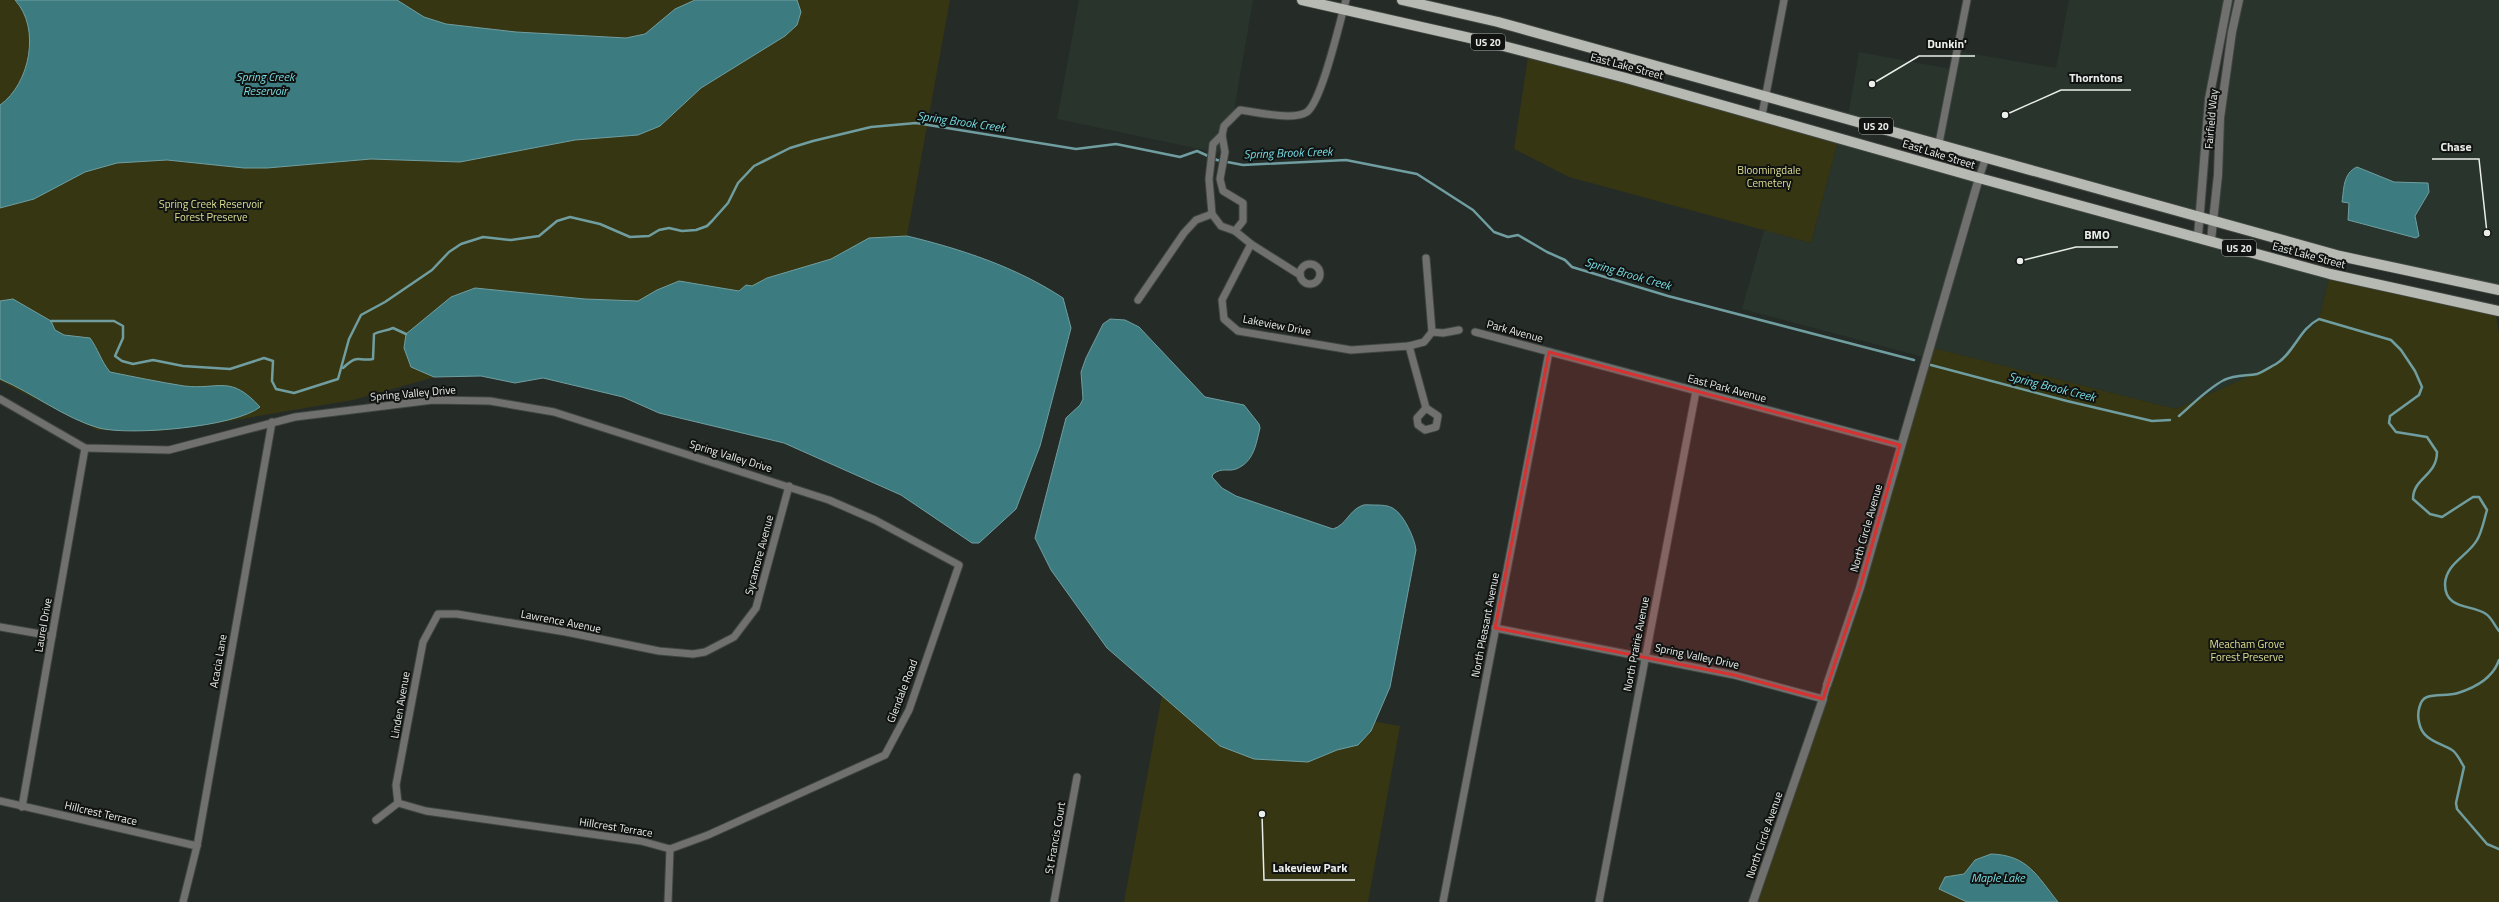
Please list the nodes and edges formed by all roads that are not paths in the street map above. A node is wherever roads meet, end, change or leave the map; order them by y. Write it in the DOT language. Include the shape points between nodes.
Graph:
graph roads {
  1 [pos="1302,0"];
  2 [pos="1402,0"];
  3 [pos="1784,0"];
  4 [pos="1967,0"];
  5 [pos="2228,0"];
  6 [pos="2238,0"];
  7 [pos="1344,5"];
  8 [pos="1766,96"];
  9 [pos="1762,116"];
  10 [pos="1222,135"];
  11 [pos="1939,143"];
  12 [pos="1986,156"];
  13 [pos="1980,178"];
  14 [pos="1212,214"];
  15 [pos="2198,217"];
  16 [pos="2214,221"];
  17 [pos="1235,231"];
  18 [pos="2198,236"];
  19 [pos="2211,240"];
  20 [pos="1251,244"];
  21 [pos="1426,258"];
  22 [pos="1300,275"];
  23 [pos="2499,290"];
  24 [pos="1138,300"];
  25 [pos="2499,311"];
  26 [pos="1460,330"];
  27 [pos="1432,332"];
  28 [pos="1475,332"];
  29 [pos="1409,346"];
  30 [pos="1549,352"];
  31 [pos="1696,391"];
  32 [pos="0,399"];
  33 [pos="1426,408"];
  34 [pos="272,422"];
  35 [pos="1900,445"];
  36 [pos="85,448"];
  37 [pos="789,486"];
  38 [pos="959,565"];
  39 [pos="438,614"];
  40 [pos="0,627"];
  41 [pos="1495,628"];
  42 [pos="52,636"];
  43 [pos="679,653"];
  44 [pos="1645,656"];
  45 [pos="1827,685"];
  46 [pos="1822,699"];
  47 [pos="1077,777"];
  48 [pos="0,801"];
  49 [pos="398,803"];
  50 [pos="22,806"];
  51 [pos="376,820"];
  52 [pos="197,846"];
  53 [pos="670,848"];
  54 [pos="183,902"];
  55 [pos="668,902"];
  56 [pos="1054,902"];
  57 [pos="1443,902"];
  58 [pos="1599,902"];
  59 [pos="1753,902"];
  1 -- 7 [label="main road, East Lake Street / US 20"];
  2 -- 8 [label="main road, East Lake Street / US 20" via="1498,22"];
  3 -- 8 [label="street"];
  4 -- 11 [label="street"];
  5 -- 15 [label="street, Fairfield Way" via="2209,99"];
  6 -- 16 [label="street, Fairfield Way" via="2220,118"];
  7 -- 9 [label="main road, East Lake Street / US 20"];
  7 -- 10 [label="street" via="1319,94 1307,112 1292,116 1240,110 1224,126"];
  8 -- 9 [label="street"];
  8 -- 11 [label="main road, East Lake Street / US 20"];
  9 -- 13 [label="main road, East Lake Street / US 20"];
  10 -- 14 [label="street" via="1213,144 1212,151 1209,179"];
  10 -- 17 [label="street" via="1224,155 1220,179 1223,191 1243,203 1243,221"];
  11 -- 12 [label="main road, East Lake Street / US 20"];
  12 -- 13 [label="street, North Circle Avenue"];
  12 -- 15 [label="main road, East Lake Street / US 20"];
  13 -- 18 [label="main road, East Lake Street / US 20"];
  13 -- 35 [label="street, North Circle Avenue"];
  14 -- 17 [label="street" via="1221,226"];
  14 -- 24 [label="street" via="1196,220 1184,233"];
  15 -- 16 [label="main road, East Lake Street / US 20"];
  15 -- 18 [label="street, Fairfield Way"];
  16 -- 19 [label="street, Fairfield Way"];
  16 -- 23 [label="main road, East Lake Street / US 20" via="2340,256"];
  17 -- 20 [label="street"];
  18 -- 19 [label="main road, East Lake Street / US 20"];
  19 -- 25 [label="main road, East Lake Street / US 20" via="2330,274"];
  20 -- 22 [label="street"];
  20 -- 29 [label="street, Lakeview Drive" via="1222,300 1224,319 1238,331 1351,350"];
  21 -- 27 [label="street"];
  26 -- 27 [label="street" via="1443,334"];
  27 -- 29 [label="street, Lakeview Drive" via="1424,342"];
  28 -- 30 [label="street, Park Avenue"];
  29 -- 33 [label="street"];
  30 -- 31 [label="street, East Park Avenue"];
  30 -- 41 [label="street, North Pleasant Avenue"];
  31 -- 35 [label="street, East Park Avenue"];
  31 -- 44 [label="street, North Prairie Avenue"];
  32 -- 36 [label="street, Spring Valley Drive"];
  34 -- 36 [label="street, Spring Valley Drive" via="173,449"];
  34 -- 37 [label="street, Spring Valley Drive" via="433,400 502,402 554,412"];
  34 -- 52 [label="street, Acacia Lane"];
  35 -- 45 [label="street, North Circle Avenue" via="1860,588"];
  36 -- 42 [label="street, Laurel Drive"];
  37 -- 38 [label="street, Spring Valley Drive" via="875,520"];
  37 -- 43 [label="street, Sycamore Avenue" via="759,599 748,621 734,637 713,649 693,654"];
  38 -- 53 [label="street, Glendale Road" via="909,710 885,755 708,835"];
  39 -- 43 [label="street, Lawrence Avenue" via="457,614"];
  39 -- 49 [label="street, Linden Avenue" via="423,642 396,785"];
  40 -- 42 [label="street"];
  41 -- 44 [label="street, Spring Valley Drive"];
  41 -- 57 [label="street, North Pleasant Avenue"];
  42 -- 50 [label="street, Laurel Drive"];
  44 -- 46 [label="street, Spring Valley Drive" via="1734,675"];
  44 -- 58 [label="street, North Prairie Avenue"];
  45 -- 46 [label="street, North Circle Avenue"];
  46 -- 59 [label="street, North Circle Avenue"];
  47 -- 56 [label="street, St Francis Court"];
  48 -- 50 [label="street, Hillcrest Terrace"];
  49 -- 51 [label="street"];
  49 -- 53 [label="street, Hillcrest Terrace" via="426,811 641,841"];
  50 -- 52 [label="street, Hillcrest Terrace"];
  52 -- 54 [label="street, Acacia Lane"];
  53 -- 55 [label="street"];
}
